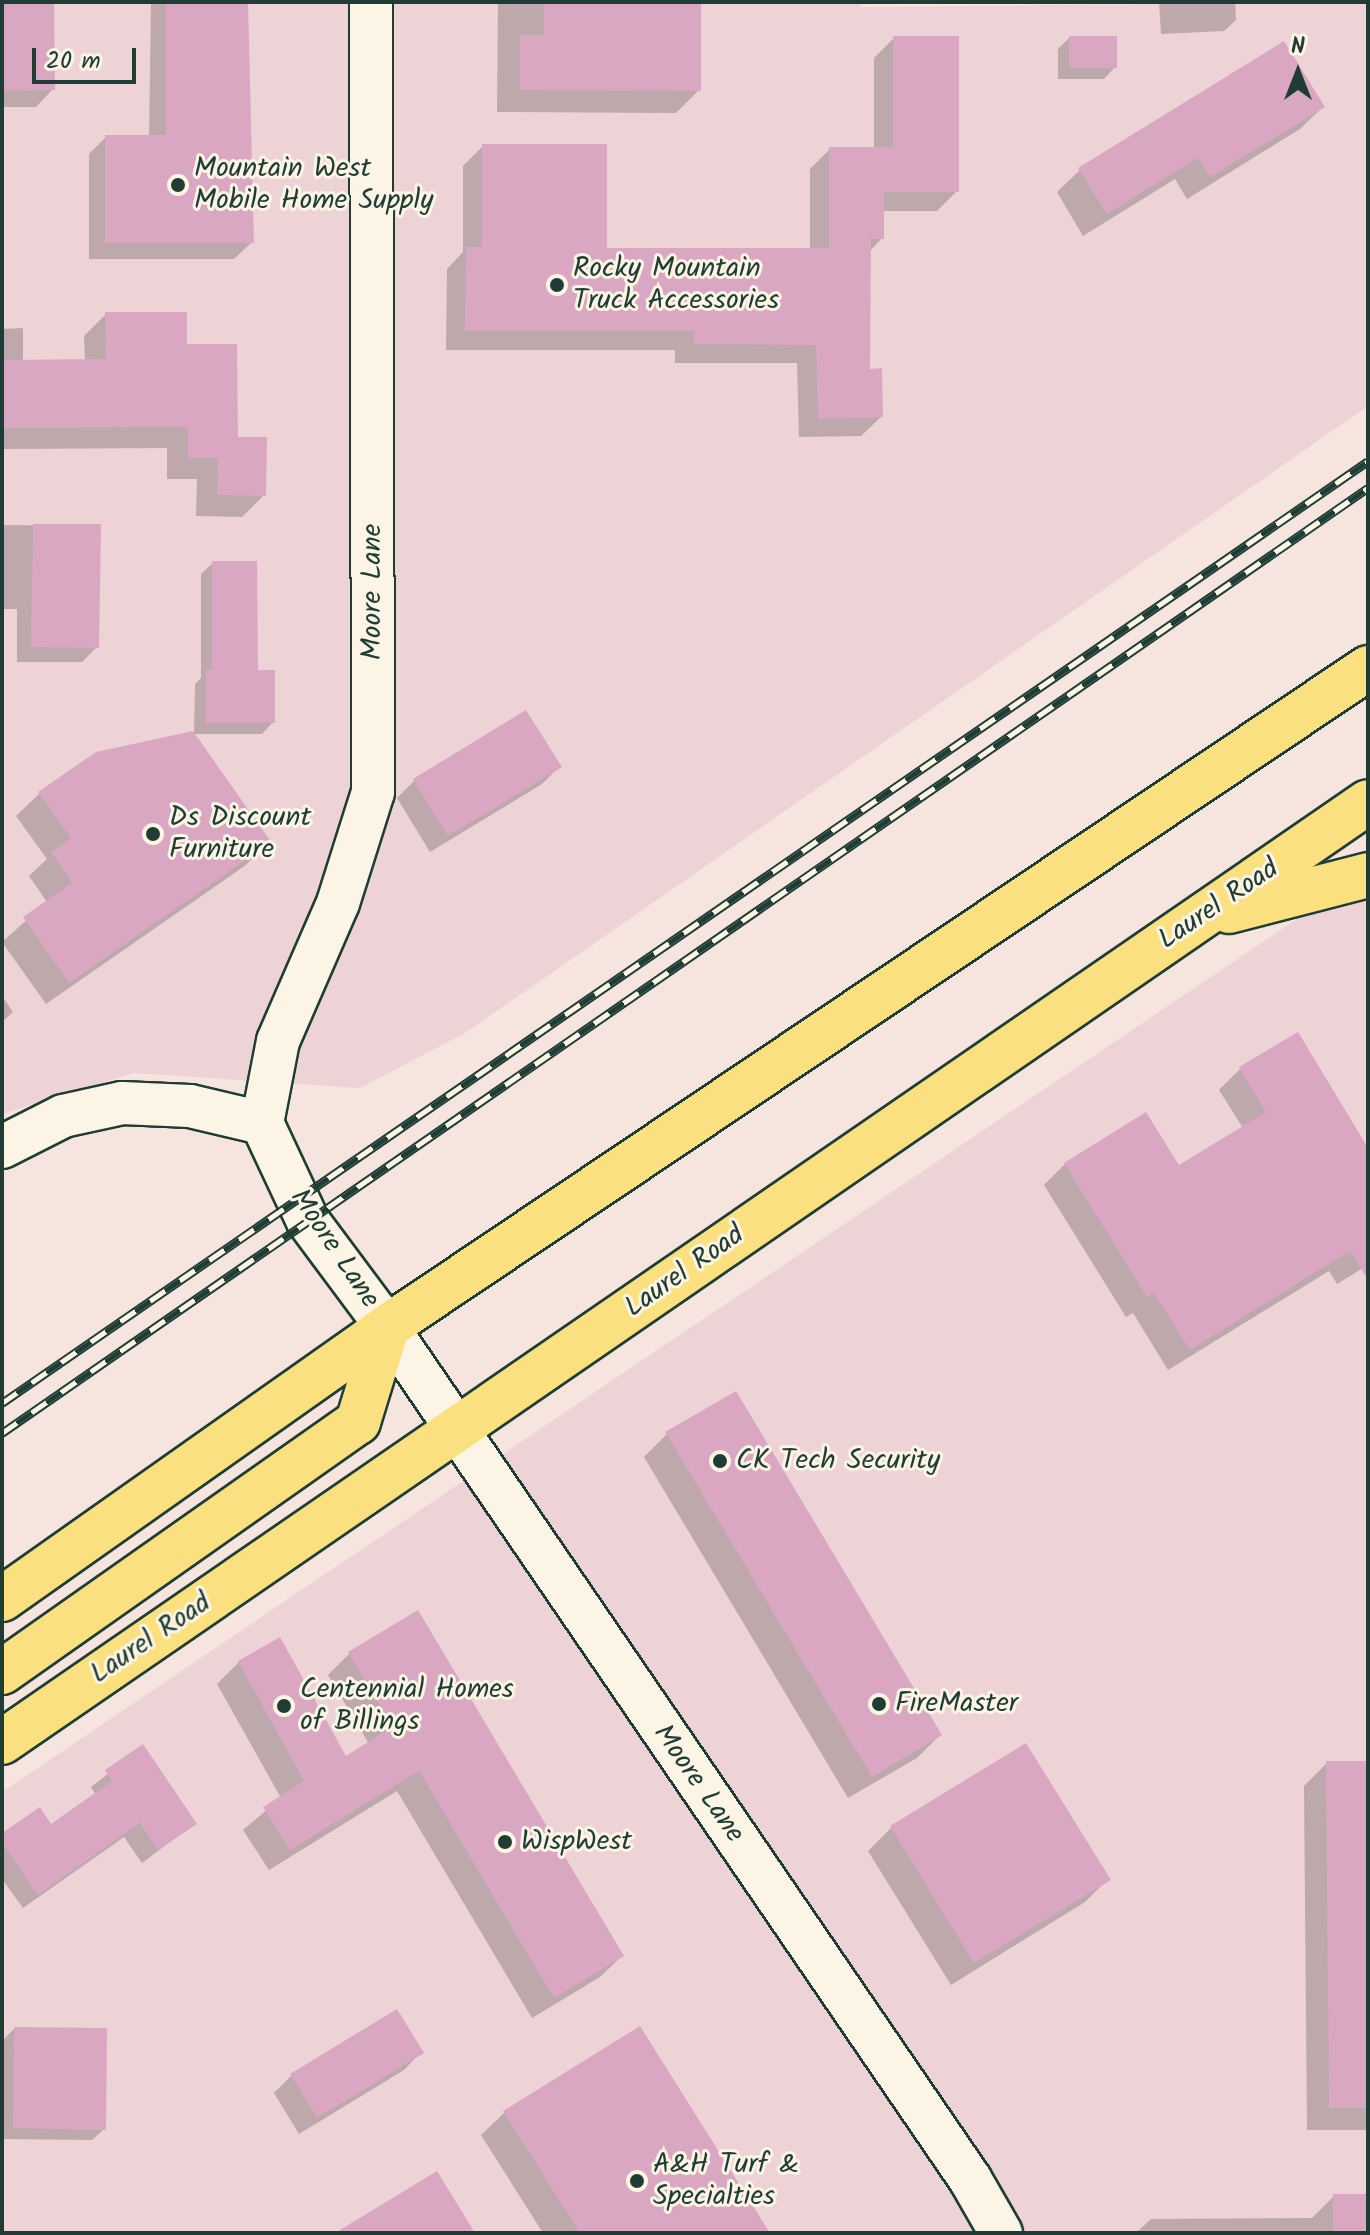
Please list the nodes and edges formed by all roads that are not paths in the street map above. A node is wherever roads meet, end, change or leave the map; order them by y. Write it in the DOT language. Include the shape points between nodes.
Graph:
graph roads {
  1 [pos="371,2"];
  2 [pos="1368,668"];
  3 [pos="1368,697"];
  4 [pos="1239,755"];
  5 [pos="1368,802"];
  6 [pos="1368,875"];
  7 [pos="1193,923"];
  8 [pos="262,1123"];
  9 [pos="2,1147"];
  10 [pos="387,1327"];
  11 [pos="455,1430"];
  12 [pos="2,1599"];
  13 [pos="2,1672"];
  14 [pos="2,1742"];
  15 [pos="1001,2233"];
  1 -- 8 [label="street, Moore Lane" via="373,792 338,903 278,1041"];
  2 -- 4 [label="main road"];
  3 -- 4 [label="main road"];
  4 -- 10 [label="main road"];
  5 -- 7 [label="main road, Laurel Road"];
  6 -- 7 [label="main road"];
  7 -- 11 [label="main road, Laurel Road"];
  8 -- 9 [label="street" via="190,1106 122,1103 63,1116"];
  8 -- 10 [label="street, Moore Lane" via="308,1221"];
  10 -- 11 [label="street, Moore Lane"];
  10 -- 12 [label="main road"];
  10 -- 13 [label="main road" via="358,1422"];
  11 -- 14 [label="main road, Laurel Road"];
  11 -- 15 [label="street, Moore Lane" via="970,2179"];
}
